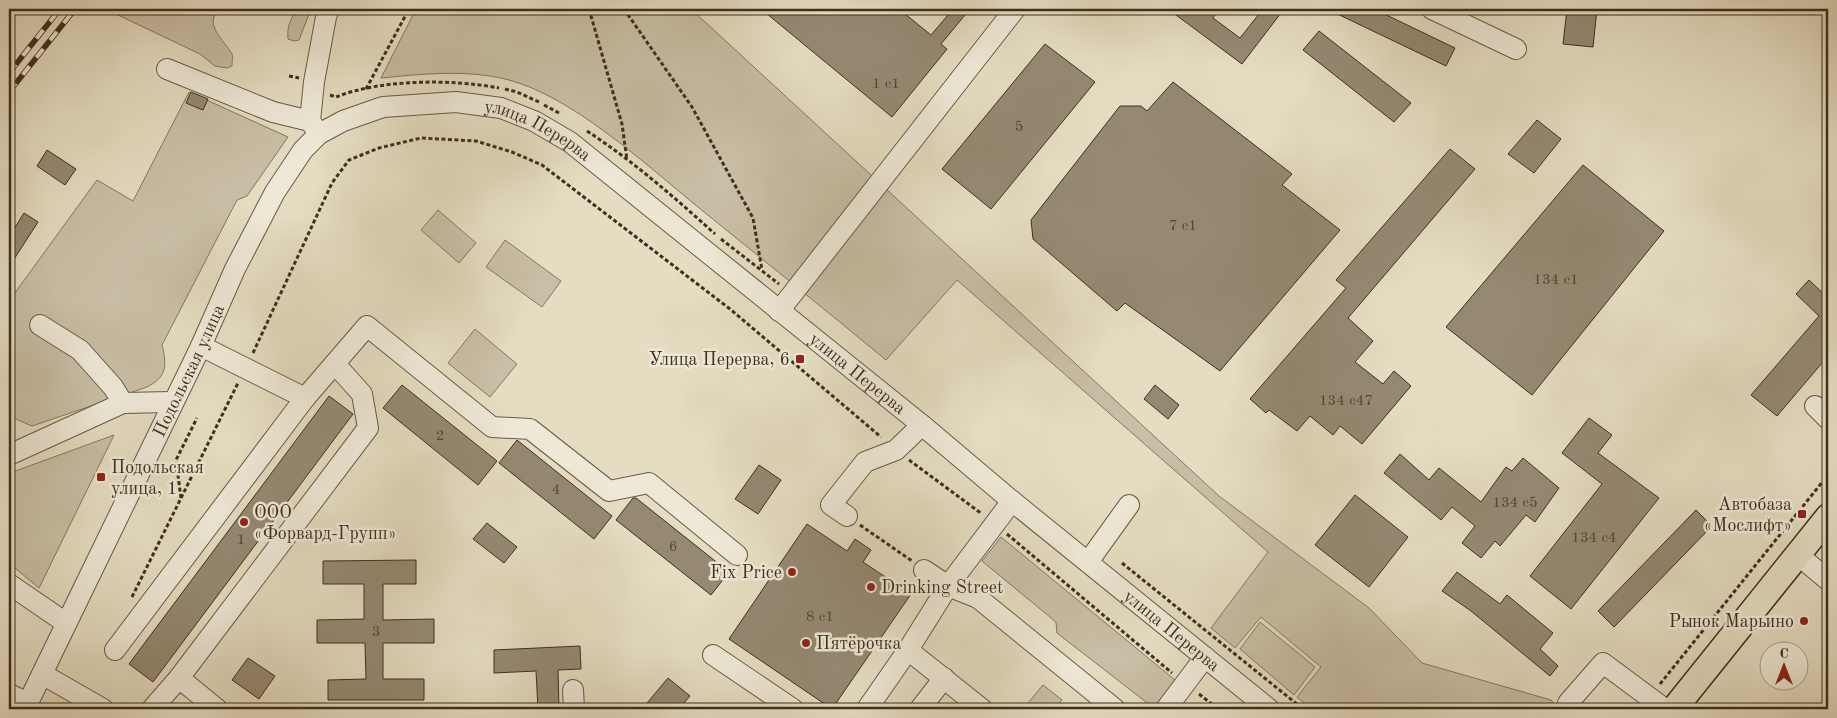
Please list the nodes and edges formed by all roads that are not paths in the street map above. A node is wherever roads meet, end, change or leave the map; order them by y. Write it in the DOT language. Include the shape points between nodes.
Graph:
graph roads {
  1 [pos="329,9"];
  2 [pos="1015,9"];
  3 [pos="1432,9"];
  4 [pos="1516,49"];
  5 [pos="167,69"];
  6 [pos="418,104"];
  7 [pos="315,128"];
  8 [pos="779,311"];
  9 [pos="40,324"];
  10 [pos="201,346"];
  11 [pos="335,364"];
  12 [pos="305,398"];
  13 [pos="172,402"];
  14 [pos="123,404"];
  15 [pos="922,425"];
  16 [pos="9,455"];
  17 [pos="1012,501"];
  18 [pos="1129,506"];
  19 [pos="847,516"];
  20 [pos="1828,517"];
  21 [pos="1798,554"];
  22 [pos="737,555"];
  23 [pos="1088,562"];
  24 [pos="924,570"];
  25 [pos="1828,580"];
  26 [pos="9,584"];
  27 [pos="948,586"];
  28 [pos="66,623"];
  29 [pos="114,650"];
  30 [pos="908,650"];
  31 [pos="713,655"];
  32 [pos="1205,657"];
  33 [pos="42,674"];
  34 [pos="179,678"];
  35 [pos="944,678"];
  36 [pos="9,694"];
  37 [pos="1568,703"];
  38 [pos="26,706"];
  39 [pos="103,709"];
  40 [pos="152,709"];
  41 [pos="217,709"];
  42 [pos="793,709"];
  43 [pos="867,709"];
  44 [pos="920,709"];
  45 [pos="982,709"];
  46 [pos="1116,709"];
  47 [pos="1166,709"];
  48 [pos="1269,709"];
  49 [pos="1666,709"];
  50 [pos="1674,709"];
  1 -- 7 [label="street" via="314,82"];
  2 -- 8 [label="street"];
  3 -- 4 [label="street"];
  5 -- 7 [label="street"];
  6 -- 7 [label="street, Подольская улица" via="383,107"];
  6 -- 8 [label="street, улица Перерва" via="456,102 501,108 534,121 570,142"];
  7 -- 10 [label="street, Подольская улица" via="275,192 235,269"];
  8 -- 15 [label="street, улица Перерва"];
  9 -- 14 [label="street" via="80,350"];
  10 -- 12 [label="street"];
  10 -- 13 [label="street, Подольская улица"];
  11 -- 12 [label="street"];
  11 -- 22 [label="street" via="367,326 492,427 530,430 609,491 649,484"];
  11 -- 34 [label="street" via="362,394 368,428"];
  12 -- 29 [label="street"];
  13 -- 14 [label="street"];
  13 -- 28 [label="street, Подольская улица"];
  14 -- 16 [label="street"];
  15 -- 17 [label="street, улица Перерва"];
  15 -- 19 [label="street" via="896,450 865,462 831,505"];
  17 -- 23 [label="street, улица Перерва"];
  17 -- 27 [label="street"];
  18 -- 23 [label="street"];
  20 -- 21 [label="main road"];
  21 -- 25 [label="street"];
  21 -- 50 [label="main road"];
  23 -- 32 [label="street, улица Перерва"];
  24 -- 27 [label="street"];
  26 -- 28 [label="street"];
  27 -- 30 [label="street"];
  27 -- 46 [label="street" via="978,598"];
  28 -- 33 [label="street, Подольская улица"];
  30 -- 35 [label="street"];
  30 -- 43 [label="street"];
  31 -- 42 [label="street"];
  32 -- 47 [label="street"];
  32 -- 48 [label="street, улица Перерва"];
  33 -- 38 [label="street, Подольская улица"];
  33 -- 39 [label="street"];
  34 -- 40 [label="street"];
  34 -- 41 [label="street"];
  35 -- 44 [label="street"];
  35 -- 45 [label="street"];
  36 -- 38 [label="street"];
  37 -- 49 [label="street" via="1603,663"];
}
